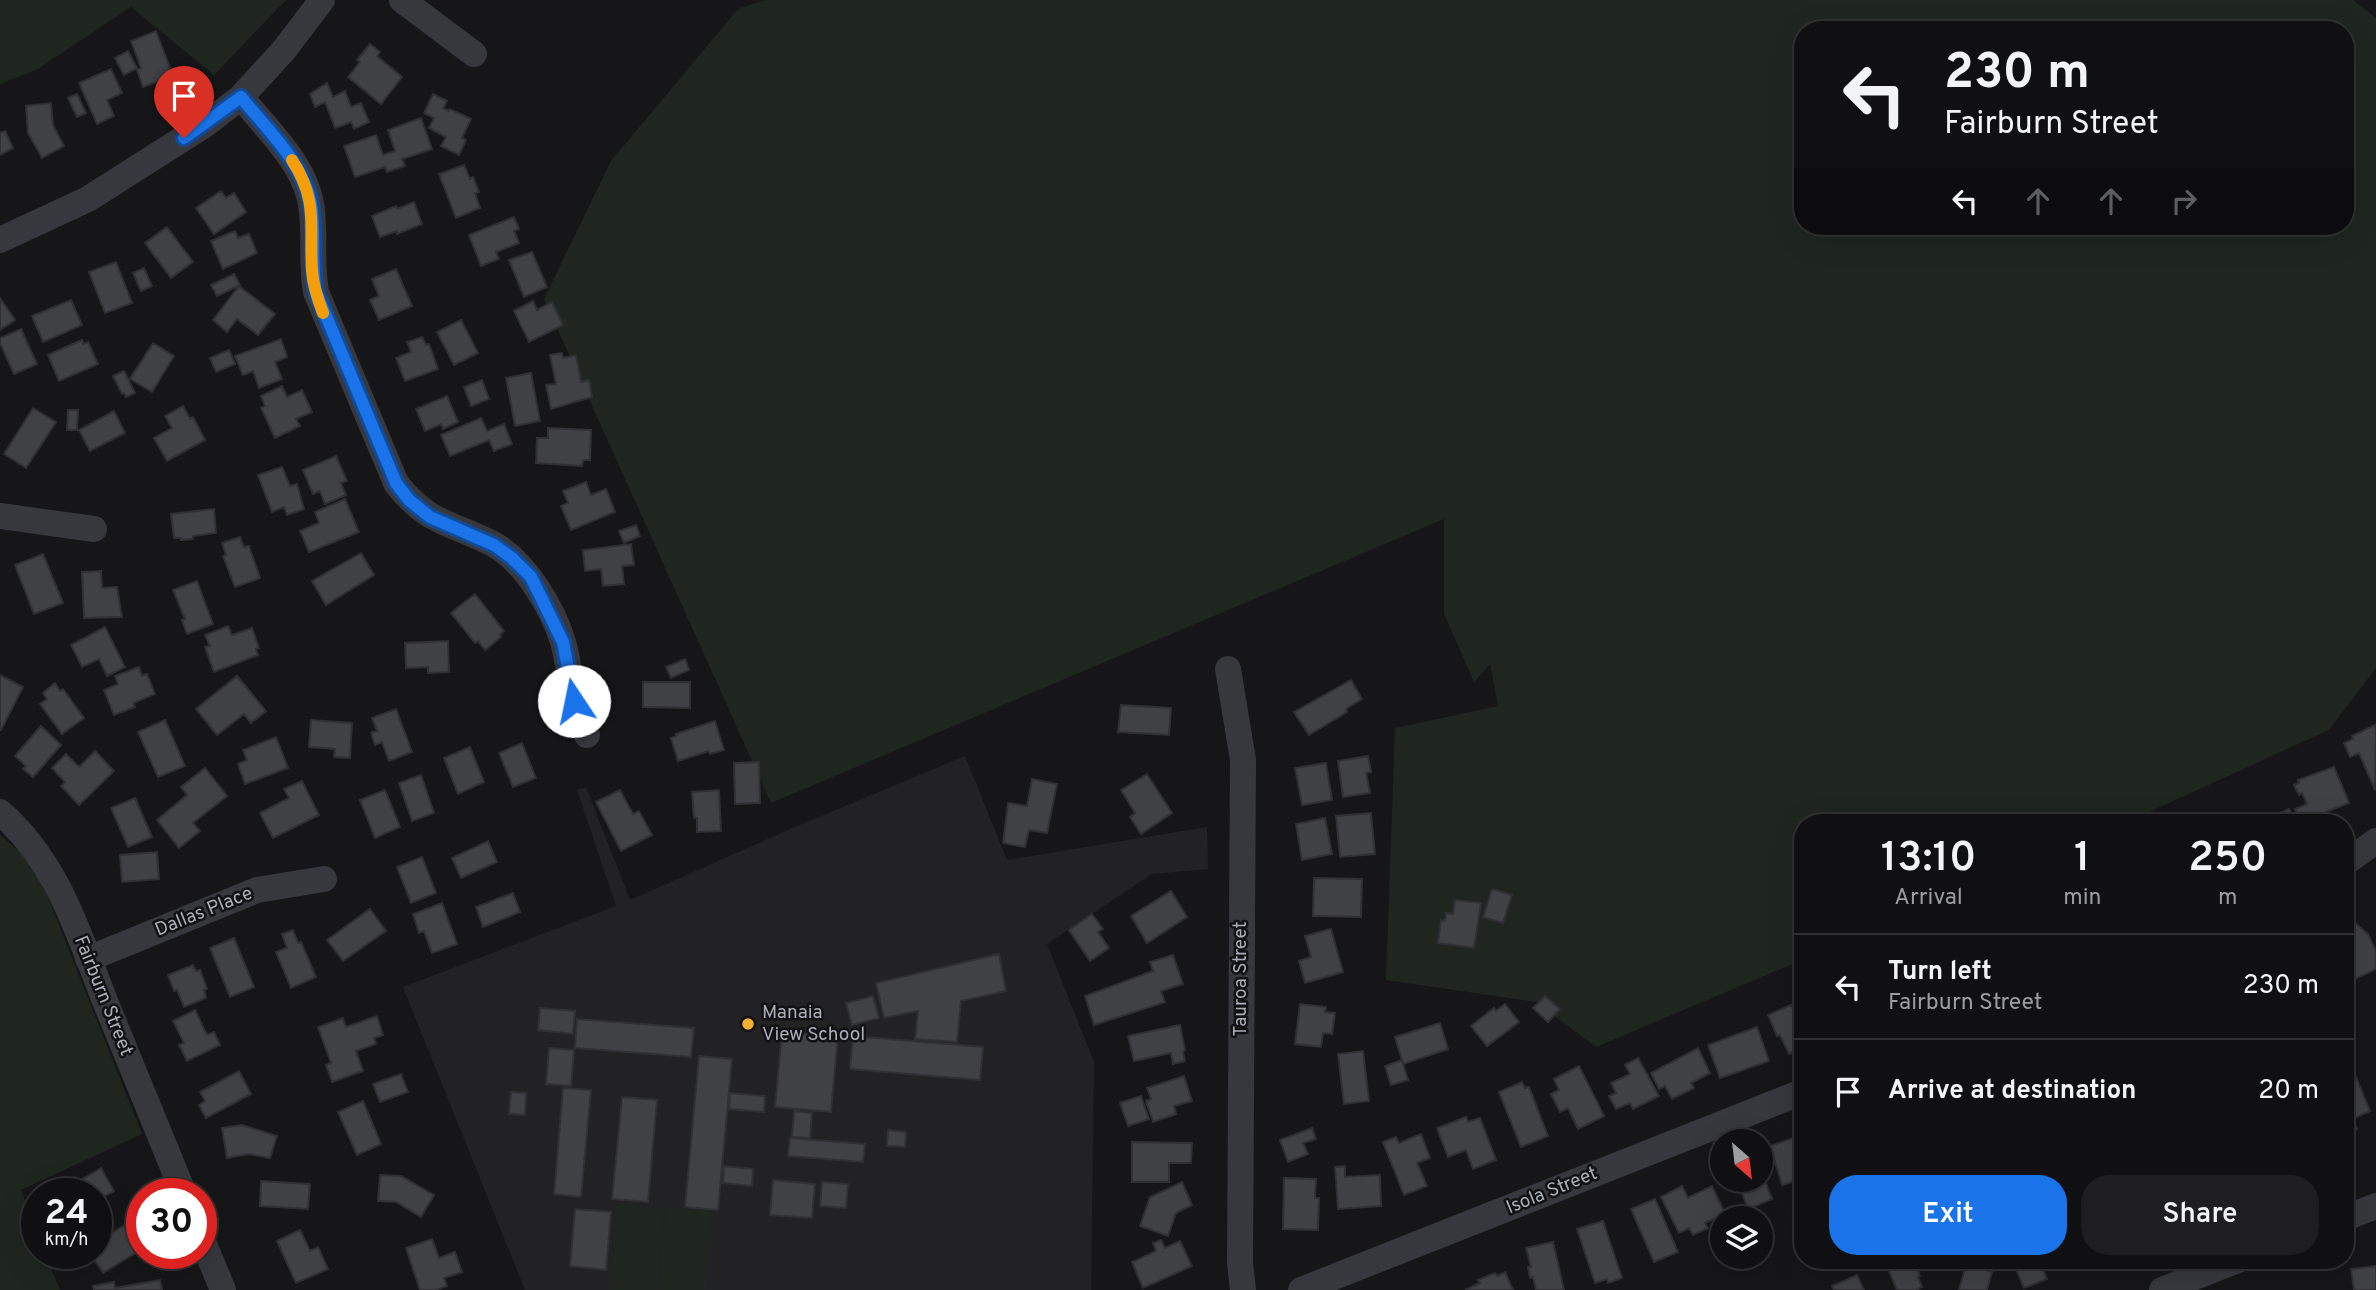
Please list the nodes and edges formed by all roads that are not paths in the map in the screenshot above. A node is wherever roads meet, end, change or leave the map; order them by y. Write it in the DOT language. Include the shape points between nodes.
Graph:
graph roads {
  1 [pos="322,0"];
  2 [pos="402,0"];
  3 [pos="474,54"];
  4 [pos="241,97"];
  5 [pos="0,240"];
  6 [pos="0,516"];
  7 [pos="94,529"];
  8 [pos="1228,669"];
  9 [pos="587,735"];
  10 [pos="0,812"];
  11 [pos="2376,841"];
  12 [pos="2354,857"];
  13 [pos="324,879"];
  14 [pos="88,959"];
  15 [pos="1794,1095"];
  16 [pos="177,1178"];
  17 [pos="2376,1206"];
  18 [pos="2354,1215"];
  19 [pos="214,1269"];
  20 [pos="2215,1269"];
  21 [pos="223,1290"];
  22 [pos="1243,1290"];
  23 [pos="1301,1290"];
  24 [pos="2162,1290"];
  1 -- 4 [label="street"];
  2 -- 3 [label="street"];
  4 -- 5 [label="street" via="88,199"];
  4 -- 9 [label="street" via="294,163 303,183 312,209 316,292 396,483 430,517 494,545 531,577 563,642 574,701"];
  6 -- 7 [label="street"];
  8 -- 22 [label="street, Tauroa Street" via="1243,760"];
  10 -- 14 [label="street, Fairburn Street" via="50,870"];
  11 -- 12 [label="street"];
  13 -- 14 [label="street, Dallas Place" via="257,890"];
  14 -- 16 [label="street, Fairburn Street"];
  15 -- 23 [label="street, Isola Street"];
  17 -- 18 [label="street"];
  19 -- 21 [label="street"];
  20 -- 24 [label="street"];
}
